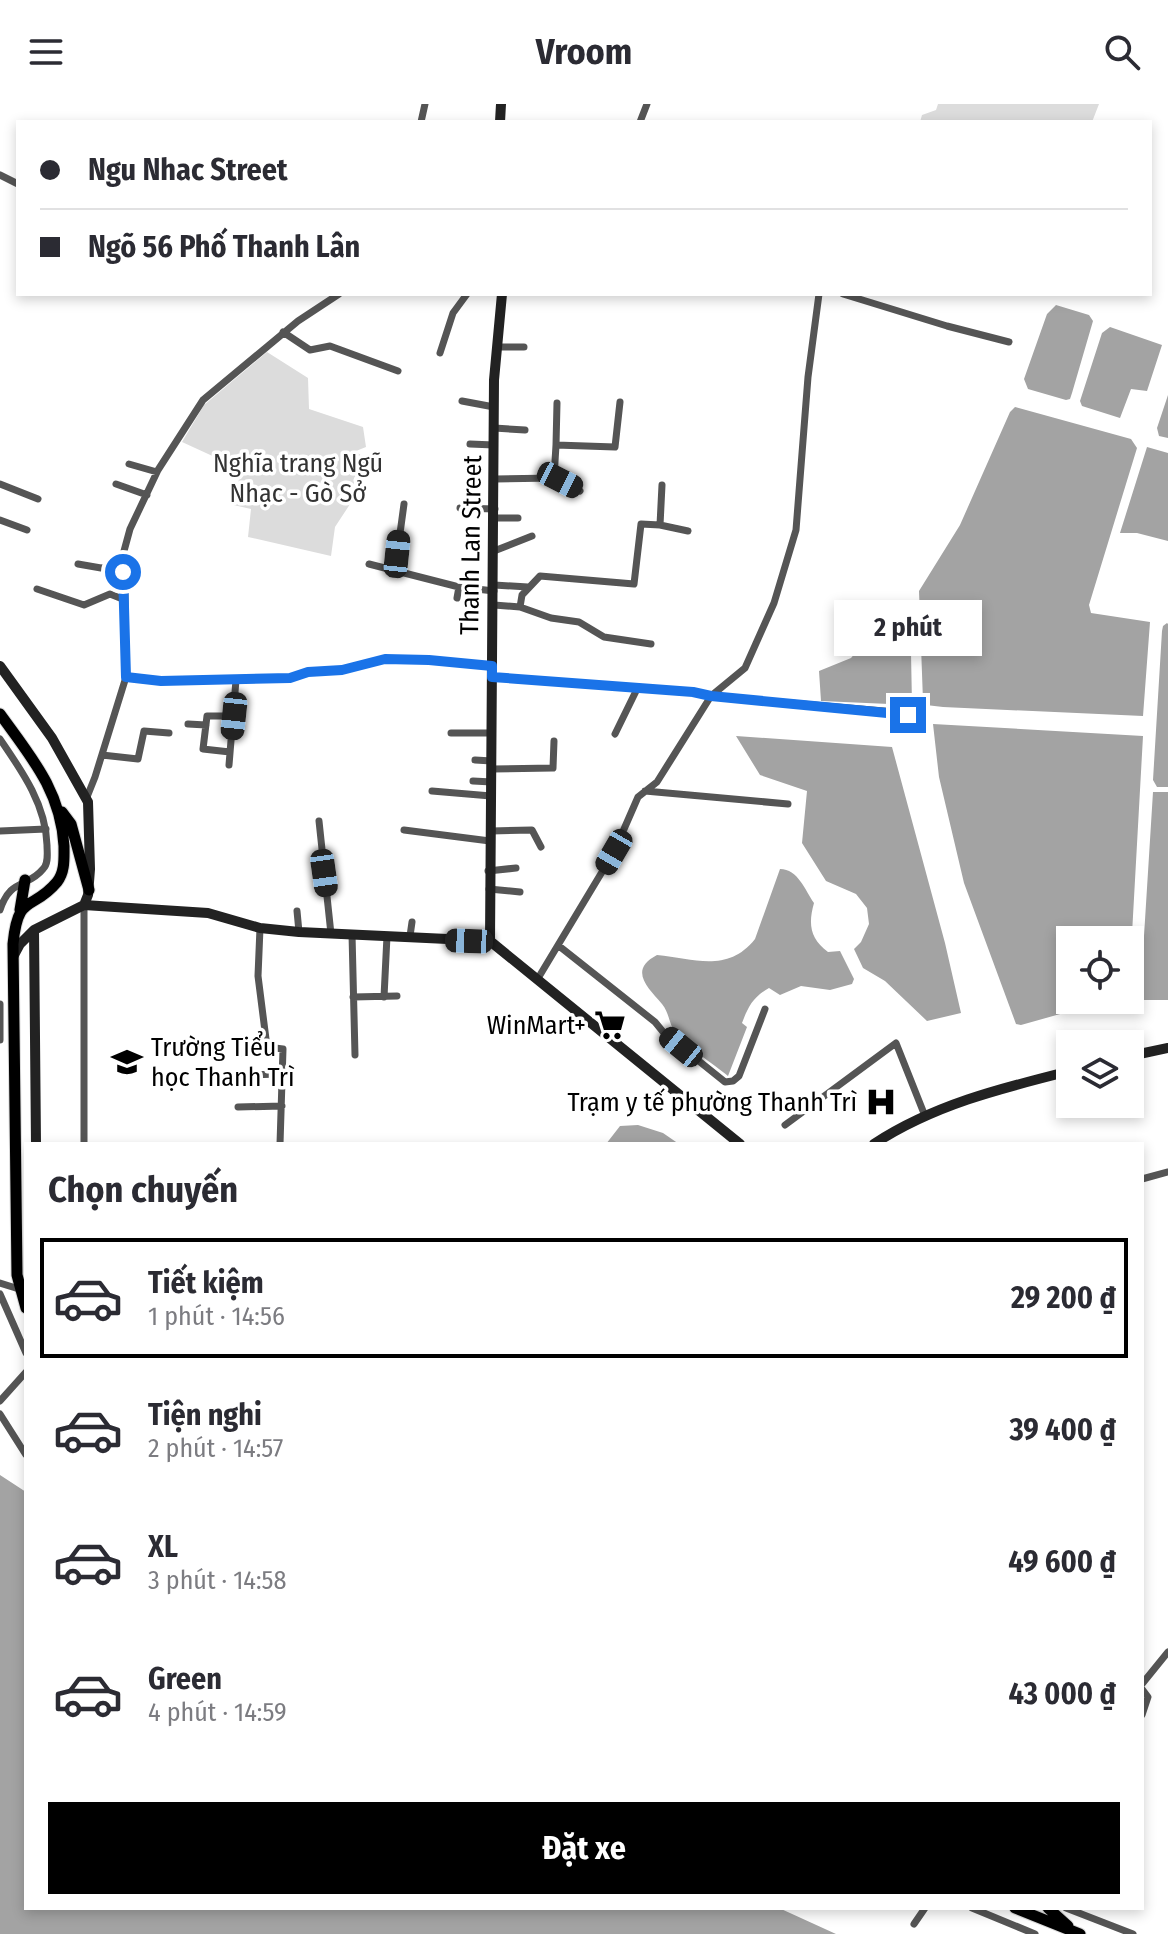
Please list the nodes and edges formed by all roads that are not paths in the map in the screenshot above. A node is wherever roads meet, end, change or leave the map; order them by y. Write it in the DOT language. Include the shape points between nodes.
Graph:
graph roads {
  1 [pos="336,296"];
  2 [pos="466,296"];
  3 [pos="502,296"];
  4 [pos="819,296"];
  5 [pos="850,296"];
  6 [pos="283,332"];
  7 [pos="1009,342"];
  8 [pos="497,347"];
  9 [pos="524,347"];
  10 [pos="440,353"];
  11 [pos="398,371"];
  12 [pos="462,401"];
  13 [pos="620,402"];
  14 [pos="557,403"];
  15 [pos="494,407"];
  16 [pos="494,428"];
  17 [pos="525,430"];
  18 [pos="470,444"];
  19 [pos="494,445"];
  20 [pos="556,445"];
  21 [pos="129,464"];
  22 [pos="157,472"];
  23 [pos="554,478"];
  24 [pos="495,479"];
  25 [pos="0,484"];
  26 [pos="116,484"];
  27 [pos="662,485"];
  28 [pos="580,491"];
  29 [pos="147,495"];
  30 [pos="38,499"];
  31 [pos="404,504"];
  32 [pos="460,508"];
  33 [pos="495,514"];
  34 [pos="518,518"];
  35 [pos="0,520"];
  36 [pos="660,525"];
  37 [pos="27,530"];
  38 [pos="688,531"];
  39 [pos="532,536"];
  40 [pos="494,551"];
  41 [pos="78,564"];
  42 [pos="369,564"];
  43 [pos="122,565"];
  44 [pos="395,570"];
  45 [pos="459,587"];
  46 [pos="528,587"];
  47 [pos="494,588"];
  48 [pos="37,589"];
  49 [pos="457,598"];
  50 [pos="125,600"];
  51 [pos="494,605"];
  52 [pos="520,607"];
  53 [pos="651,644"];
  54 [pos="0,666"];
  55 [pos="492,671"];
  56 [pos="126,677"];
  57 [pos="236,680"];
  58 [pos="638,687"];
  59 [pos="711,696"];
  60 [pos="0,714"];
  61 [pos="919,714"];
  62 [pos="234,716"];
  63 [pos="188,724"];
  64 [pos="206,725"];
  65 [pos="169,733"];
  66 [pos="451,733"];
  67 [pos="491,733"];
  68 [pos="615,734"];
  69 [pos="554,741"];
  70 [pos="1,743"];
  71 [pos="230,752"];
  72 [pos="102,755"];
  73 [pos="475,760"];
  74 [pos="229,765"];
  75 [pos="492,765"];
  76 [pos="473,781"];
  77 [pos="492,782"];
  78 [pos="432,791"];
  79 [pos="645,791"];
  80 [pos="491,796"];
  81 [pos="87,797"];
  82 [pos="788,804"];
  83 [pos="60,810"];
  84 [pos="319,821"];
  85 [pos="46,829"];
  86 [pos="404,830"];
  87 [pos="0,831"];
  88 [pos="490,836"];
  89 [pos="541,847"];
  90 [pos="516,868"];
  91 [pos="488,871"];
  92 [pos="25,880"];
  93 [pos="489,889"];
  94 [pos="89,890"];
  95 [pos="520,892"];
  96 [pos="84,905"];
  97 [pos="0,907"];
  98 [pos="20,911"];
  99 [pos="297,911"];
  100 [pos="412,922"];
  101 [pos="260,928"];
  102 [pos="34,930"];
  103 [pos="299,932"];
  104 [pos="331,934"];
  105 [pos="352,934"];
  106 [pos="387,936"];
  107 [pos="410,936"];
  108 [pos="490,941"];
  109 [pos="559,946"];
  110 [pos="13,957"];
  111 [pos="537,980"];
  112 [pos="397,996"];
  113 [pos="353,997"];
  114 [pos="384,997"];
  115 [pos="0,1007"];
  116 [pos="765,1009"];
  117 [pos="0,1040"];
  118 [pos="267,1047"];
  119 [pos="1168,1048"];
  120 [pos="241,1053"];
  121 [pos="1144,1053"];
  122 [pos="355,1055"];
  123 [pos="282,1074"];
  124 [pos="238,1075"];
  125 [pos="1056,1075"];
  126 [pos="282,1106"];
  127 [pos="238,1107"];
  128 [pos="925,1116"];
  129 [pos="785,1125"];
  130 [pos="36,1142"];
  131 [pos="84,1142"];
  132 [pos="280,1142"];
  133 [pos="738,1142"];
  134 [pos="878,1142"];
  135 [pos="1168,1172"];
  136 [pos="1144,1178"];
  137 [pos="0,1283"];
  138 [pos="19,1289"];
  139 [pos="0,1294"];
  140 [pos="24,1303"];
  141 [pos="2,1308"];
  142 [pos="24,1349"];
  143 [pos="24,1374"];
  144 [pos="0,1401"];
  145 [pos="0,1414"];
  146 [pos="24,1452"];
  147 [pos="1166,1656"];
  148 [pos="1144,1684"];
  149 [pos="1144,1690"];
  150 [pos="1144,1709"];
  151 [pos="924,1910"];
  152 [pos="977,1910"];
  153 [pos="1020,1910"];
  154 [pos="1050,1910"];
  155 [pos="1071,1910"];
  156 [pos="914,1924"];
  157 [pos="1077,1933"];
  158 [pos="1035,1934"];
  159 [pos="1133,1934"];
  1 -- 6 [label="street"];
  2 -- 10 [label="street" via="453,313"];
  3 -- 8 [label="street, Thanh Lan Street"];
  4 -- 59 [label="street" via="796,530 774,603 745,668"];
  5 -- 7 [label="street"];
  6 -- 11 [label="street" via="310,350 330,346"];
  6 -- 22 [label="street" via="203,400"];
  8 -- 9 [label="street"];
  8 -- 15 [label="street, Thanh Lan Street"];
  12 -- 15 [label="street"];
  13 -- 20 [label="street" via="615,447"];
  14 -- 20 [label="street"];
  15 -- 16 [label="street, Thanh Lan Street"];
  16 -- 17 [label="street"];
  16 -- 19 [label="street, Thanh Lan Street"];
  18 -- 19 [label="street"];
  19 -- 24 [label="street, Thanh Lan Street"];
  20 -- 23 [label="street"];
  21 -- 22 [label="street"];
  22 -- 29 [label="street"];
  23 -- 24 [label="street"];
  23 -- 28 [label="street"];
  24 -- 33 [label="street, Thanh Lan Street"];
  25 -- 30 [label="street"];
  26 -- 29 [label="street"];
  27 -- 36 [label="street"];
  29 -- 43 [label="street" via="130,529"];
  31 -- 44 [label="street"];
  32 -- 33 [label="street"];
  33 -- 34 [label="street"];
  33 -- 40 [label="street, Thanh Lan Street"];
  35 -- 37 [label="street"];
  36 -- 38 [label="street"];
  36 -- 46 [label="street" via="641,524 634,584 540,576"];
  39 -- 40 [label="street"];
  40 -- 47 [label="street, Thanh Lan Street"];
  41 -- 43 [label="street"];
  42 -- 44 [label="street"];
  43 -- 50 [label="street"];
  44 -- 45 [label="street"];
  45 -- 47 [label="street"];
  45 -- 49 [label="street"];
  46 -- 47 [label="street"];
  46 -- 52 [label="street"];
  47 -- 51 [label="street, Thanh Lan Street"];
  48 -- 50 [label="street" via="84,605 110,594"];
  50 -- 56 [label="street"];
  51 -- 52 [label="street"];
  51 -- 55 [label="street, Thanh Lan Street"];
  52 -- 53 [label="street" via="579,622 604,637"];
  54 -- 81 [label="street"];
  55 -- 57 [label="street" via="385,659 290,678"];
  55 -- 58 [label="street"];
  55 -- 67 [label="street, Thanh Lan Street"];
  56 -- 57 [label="street"];
  56 -- 72 [label="street"];
  57 -- 62 [label="street"];
  58 -- 59 [label="street"];
  58 -- 68 [label="street"];
  59 -- 61 [label="street"];
  59 -- 79 [label="street" via="657,782"];
  60 -- 83 [label="main road"];
  62 -- 64 [label="street" via="207,716"];
  62 -- 71 [label="street"];
  63 -- 64 [label="street"];
  64 -- 71 [label="street" via="203,749"];
  65 -- 72 [label="street" via="144,731 138,759"];
  66 -- 67 [label="street"];
  67 -- 75 [label="street, Thanh Lan Street"];
  69 -- 75 [label="street" via="553,768"];
  70 -- 85 [label="street" via="36,797"];
  71 -- 74 [label="street"];
  72 -- 81 [label="street"];
  73 -- 75 [label="street"];
  75 -- 77 [label="street, Thanh Lan Street"];
  76 -- 77 [label="street"];
  77 -- 80 [label="street, Thanh Lan Street"];
  78 -- 80 [label="street"];
  79 -- 82 [label="street"];
  79 -- 109 [label="street"];
  80 -- 88 [label="street, Thanh Lan Street"];
  81 -- 94 [label="street"];
  83 -- 94 [label="main road" via="71,824"];
  83 -- 98 [label="main road" via="63,871 54,885"];
  84 -- 104 [label="street"];
  85 -- 87 [label="street"];
  85 -- 92 [label="street" via="46,866"];
  86 -- 88 [label="street"];
  88 -- 89 [label="street" via="532,830"];
  88 -- 91 [label="street, Thanh Lan Street"];
  90 -- 91 [label="street"];
  91 -- 93 [label="street, Thanh Lan Street"];
  92 -- 97 [label="street"];
  92 -- 98 [label="main road"];
  93 -- 95 [label="street"];
  93 -- 108 [label="street, Thanh Lan Street"];
  94 -- 96 [label="street"];
  96 -- 101 [label="street" via="208,913"];
  96 -- 102 [label="street"];
  96 -- 131 [label="street"];
  98 -- 110 [label="main road"];
  99 -- 103 [label="street"];
  100 -- 107 [label="street"];
  101 -- 103 [label="street"];
  101 -- 118 [label="street" via="258,976"];
  102 -- 110 [label="street"];
  102 -- 130 [label="street"];
  103 -- 104 [label="street"];
  104 -- 105 [label="street"];
  105 -- 106 [label="street"];
  105 -- 113 [label="street"];
  106 -- 107 [label="street"];
  106 -- 114 [label="street"];
  107 -- 108 [label="street"];
  108 -- 111 [label="street"];
  109 -- 111 [label="street"];
  109 -- 116 [label="street" via="725,1082 739,1076"];
  110 -- 138 [label="main road"];
  111 -- 133 [label="street"];
  112 -- 114 [label="street"];
  113 -- 114 [label="street"];
  113 -- 122 [label="street"];
  115 -- 117 [label="street"];
  118 -- 120 [label="street" via="264,1053"];
  118 -- 123 [label="street" via="283,1049"];
  119 -- 121 [label="street"];
  123 -- 124 [label="street"];
  123 -- 126 [label="street"];
  125 -- 128 [label="street"];
  126 -- 127 [label="street"];
  126 -- 132 [label="street"];
  128 -- 129 [label="street" via="896,1043"];
  128 -- 134 [label="street"];
  135 -- 136 [label="street"];
  137 -- 138 [label="street"];
  138 -- 140 [label="main road"];
  139 -- 141 [label="street"];
  141 -- 142 [label="street"];
  143 -- 144 [label="street"];
  145 -- 146 [label="street"];
  147 -- 148 [label="street"];
  149 -- 150 [label="street"];
  151 -- 156 [label="street"];
  152 -- 158 [label="street"];
  153 -- 157 [label="main road"];
  154 -- 157 [label="main road"];
  155 -- 159 [label="street"];
}
